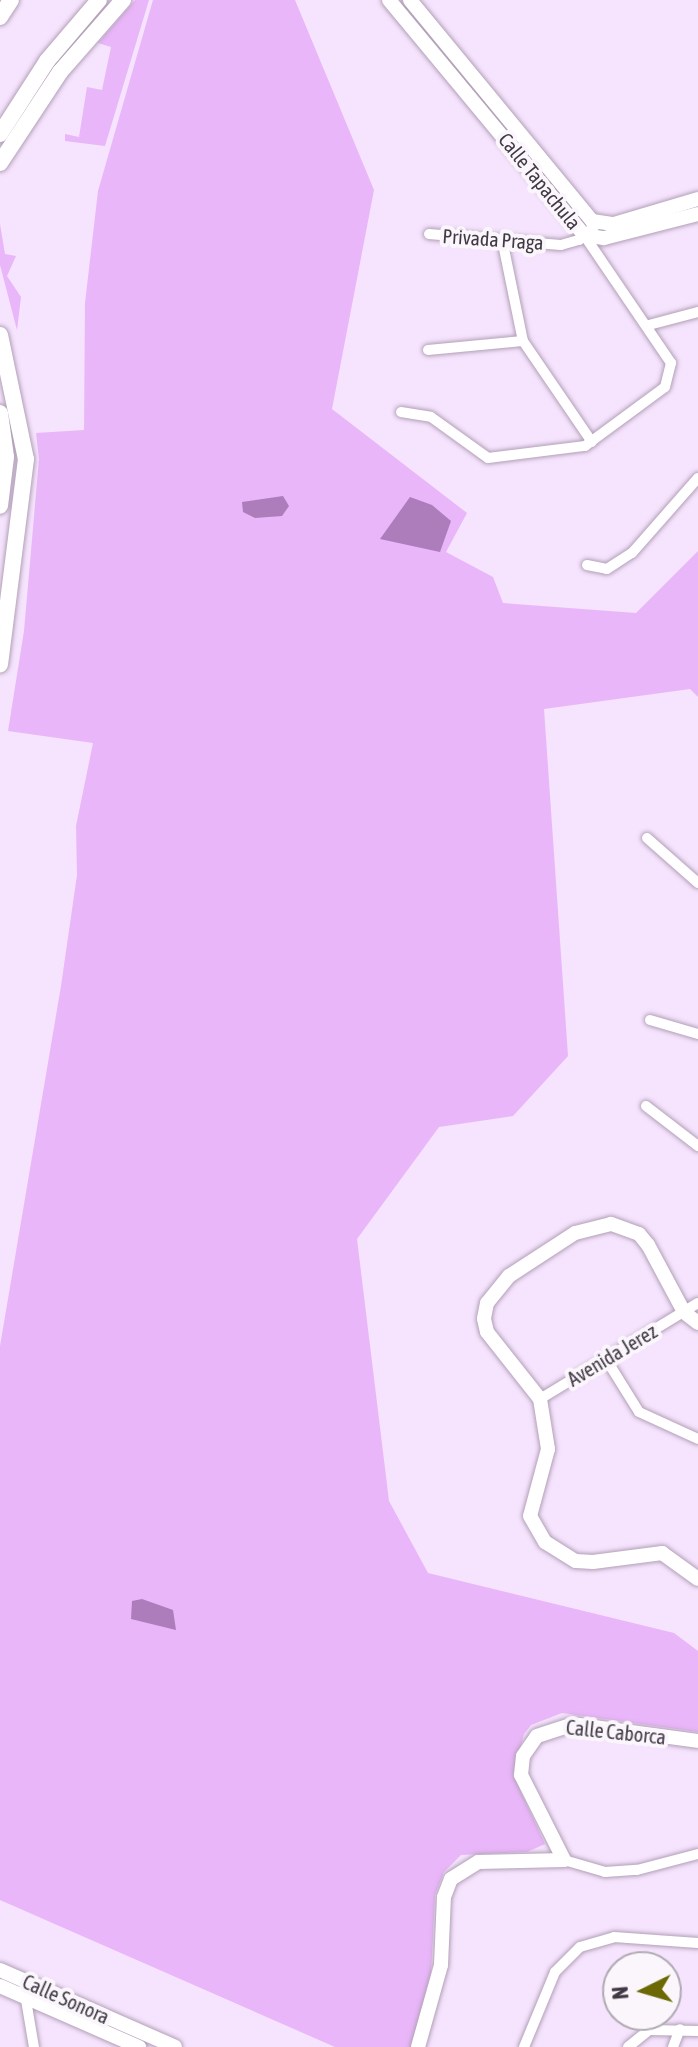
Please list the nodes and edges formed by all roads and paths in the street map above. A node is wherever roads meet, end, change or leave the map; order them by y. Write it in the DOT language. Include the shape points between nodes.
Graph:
graph roads {
  1 [pos="11,0"];
  2 [pos="99,0"];
  3 [pos="123,0"];
  4 [pos="389,0"];
  5 [pos="410,0"];
  6 [pos="0,17"];
  7 [pos="0,134"];
  8 [pos="0,163"];
  9 [pos="698,199"];
  10 [pos="698,214"];
  11 [pos="597,224"];
  12 [pos="429,234"];
  13 [pos="584,235"];
  14 [pos="502,239"];
  15 [pos="698,312"];
  16 [pos="649,325"];
  17 [pos="0,335"];
  18 [pos="523,341"];
  19 [pos="428,350"];
  20 [pos="401,412"];
  21 [pos="0,413"];
  22 [pos="592,442"];
  23 [pos="3,457"];
  24 [pos="26,459"];
  25 [pos="698,478"];
  26 [pos="2,481"];
  27 [pos="0,506"];
  28 [pos="587,565"];
  29 [pos="0,664"];
  30 [pos="647,838"];
  31 [pos="698,883"];
  32 [pos="650,1020"];
  33 [pos="698,1034"];
  34 [pos="646,1106"];
  35 [pos="698,1146"];
  36 [pos="698,1303"];
  37 [pos="684,1312"];
  38 [pos="698,1323"];
  39 [pos="606,1359"];
  40 [pos="540,1399"];
  41 [pos="698,1439"];
  42 [pos="698,1579"];
  43 [pos="698,1741"];
  44 [pos="698,1854"];
  45 [pos="564,1860"];
  46 [pos="698,1943"];
  47 [pos="0,1970"];
  48 [pos="0,1986"];
  49 [pos="26,1990"];
  50 [pos="664,2031"];
  51 [pos="34,2047"];
  52 [pos="139,2047"];
  53 [pos="175,2047"];
  54 [pos="418,2047"];
  55 [pos="524,2047"];
  56 [pos="628,2047"];
  1 -- 6 [label="main road"];
  2 -- 7 [label="main road" via="47,61"];
  3 -- 8 [label="main road" via="60,72"];
  4 -- 13 [label="street, Calle Tapachula"];
  5 -- 11 [label="street, Calle Tapachula" via="506,123"];
  9 -- 11 [label="street"];
  10 -- 13 [label="street" via="604,238"];
  11 -- 13 [label="street, Privada Praga"];
  12 -- 14 [label="street, Privada Praga"];
  13 -- 14 [label="street, Privada Praga" via="561,245"];
  13 -- 16 [label="street, Calle Tapachula"];
  14 -- 18 [label="street"];
  15 -- 16 [label="street"];
  16 -- 22 [label="street, Calle Tapachula" via="671,363 665,387"];
  17 -- 24 [label="main road"];
  18 -- 19 [label="street"];
  18 -- 22 [label="street"];
  20 -- 22 [label="street" via="431,417 488,458"];
  21 -- 23 [label="main road"];
  23 -- 24 [label="street"];
  23 -- 26 [label="main road"];
  24 -- 29 [label="main road"];
  25 -- 28 [label="street" via="624,560 607,569"];
  26 -- 27 [label="main road"];
  30 -- 31 [label="street"];
  32 -- 33 [label="street"];
  34 -- 35 [label="street"];
  36 -- 37 [label="street, Avenida Jerez"];
  37 -- 38 [label="street"];
  37 -- 39 [label="street, Avenida Jerez"];
  37 -- 40 [label="street" via="639,1234 611,1224 575,1233 509,1276 487,1303 487,1332"];
  39 -- 40 [label="street, Avenida Jerez"];
  39 -- 41 [label="street" via="639,1412"];
  40 -- 42 [label="street" via="548,1449 530,1502 536,1530 545,1542 576,1561 662,1553"];
  43 -- 45 [label="street, Calle Caborca" via="573,1724 537,1736 523,1756 521,1775"];
  44 -- 45 [label="street" via="616,1872"];
  45 -- 54 [label="street" via="478,1862 451,1879 444,1897 441,1965"];
  46 -- 55 [label="street" via="614,1937 580,1947 555,1972"];
  47 -- 49 [label="street, Calle Sonora"];
  48 -- 49 [label="street, Calle Sonora"];
  49 -- 51 [label="street"];
  49 -- 52 [label="street, Calle Sonora"];
  49 -- 53 [label="street, Calle Sonora"];
  50 -- 56 [label="street" via="639,2034"];
}
